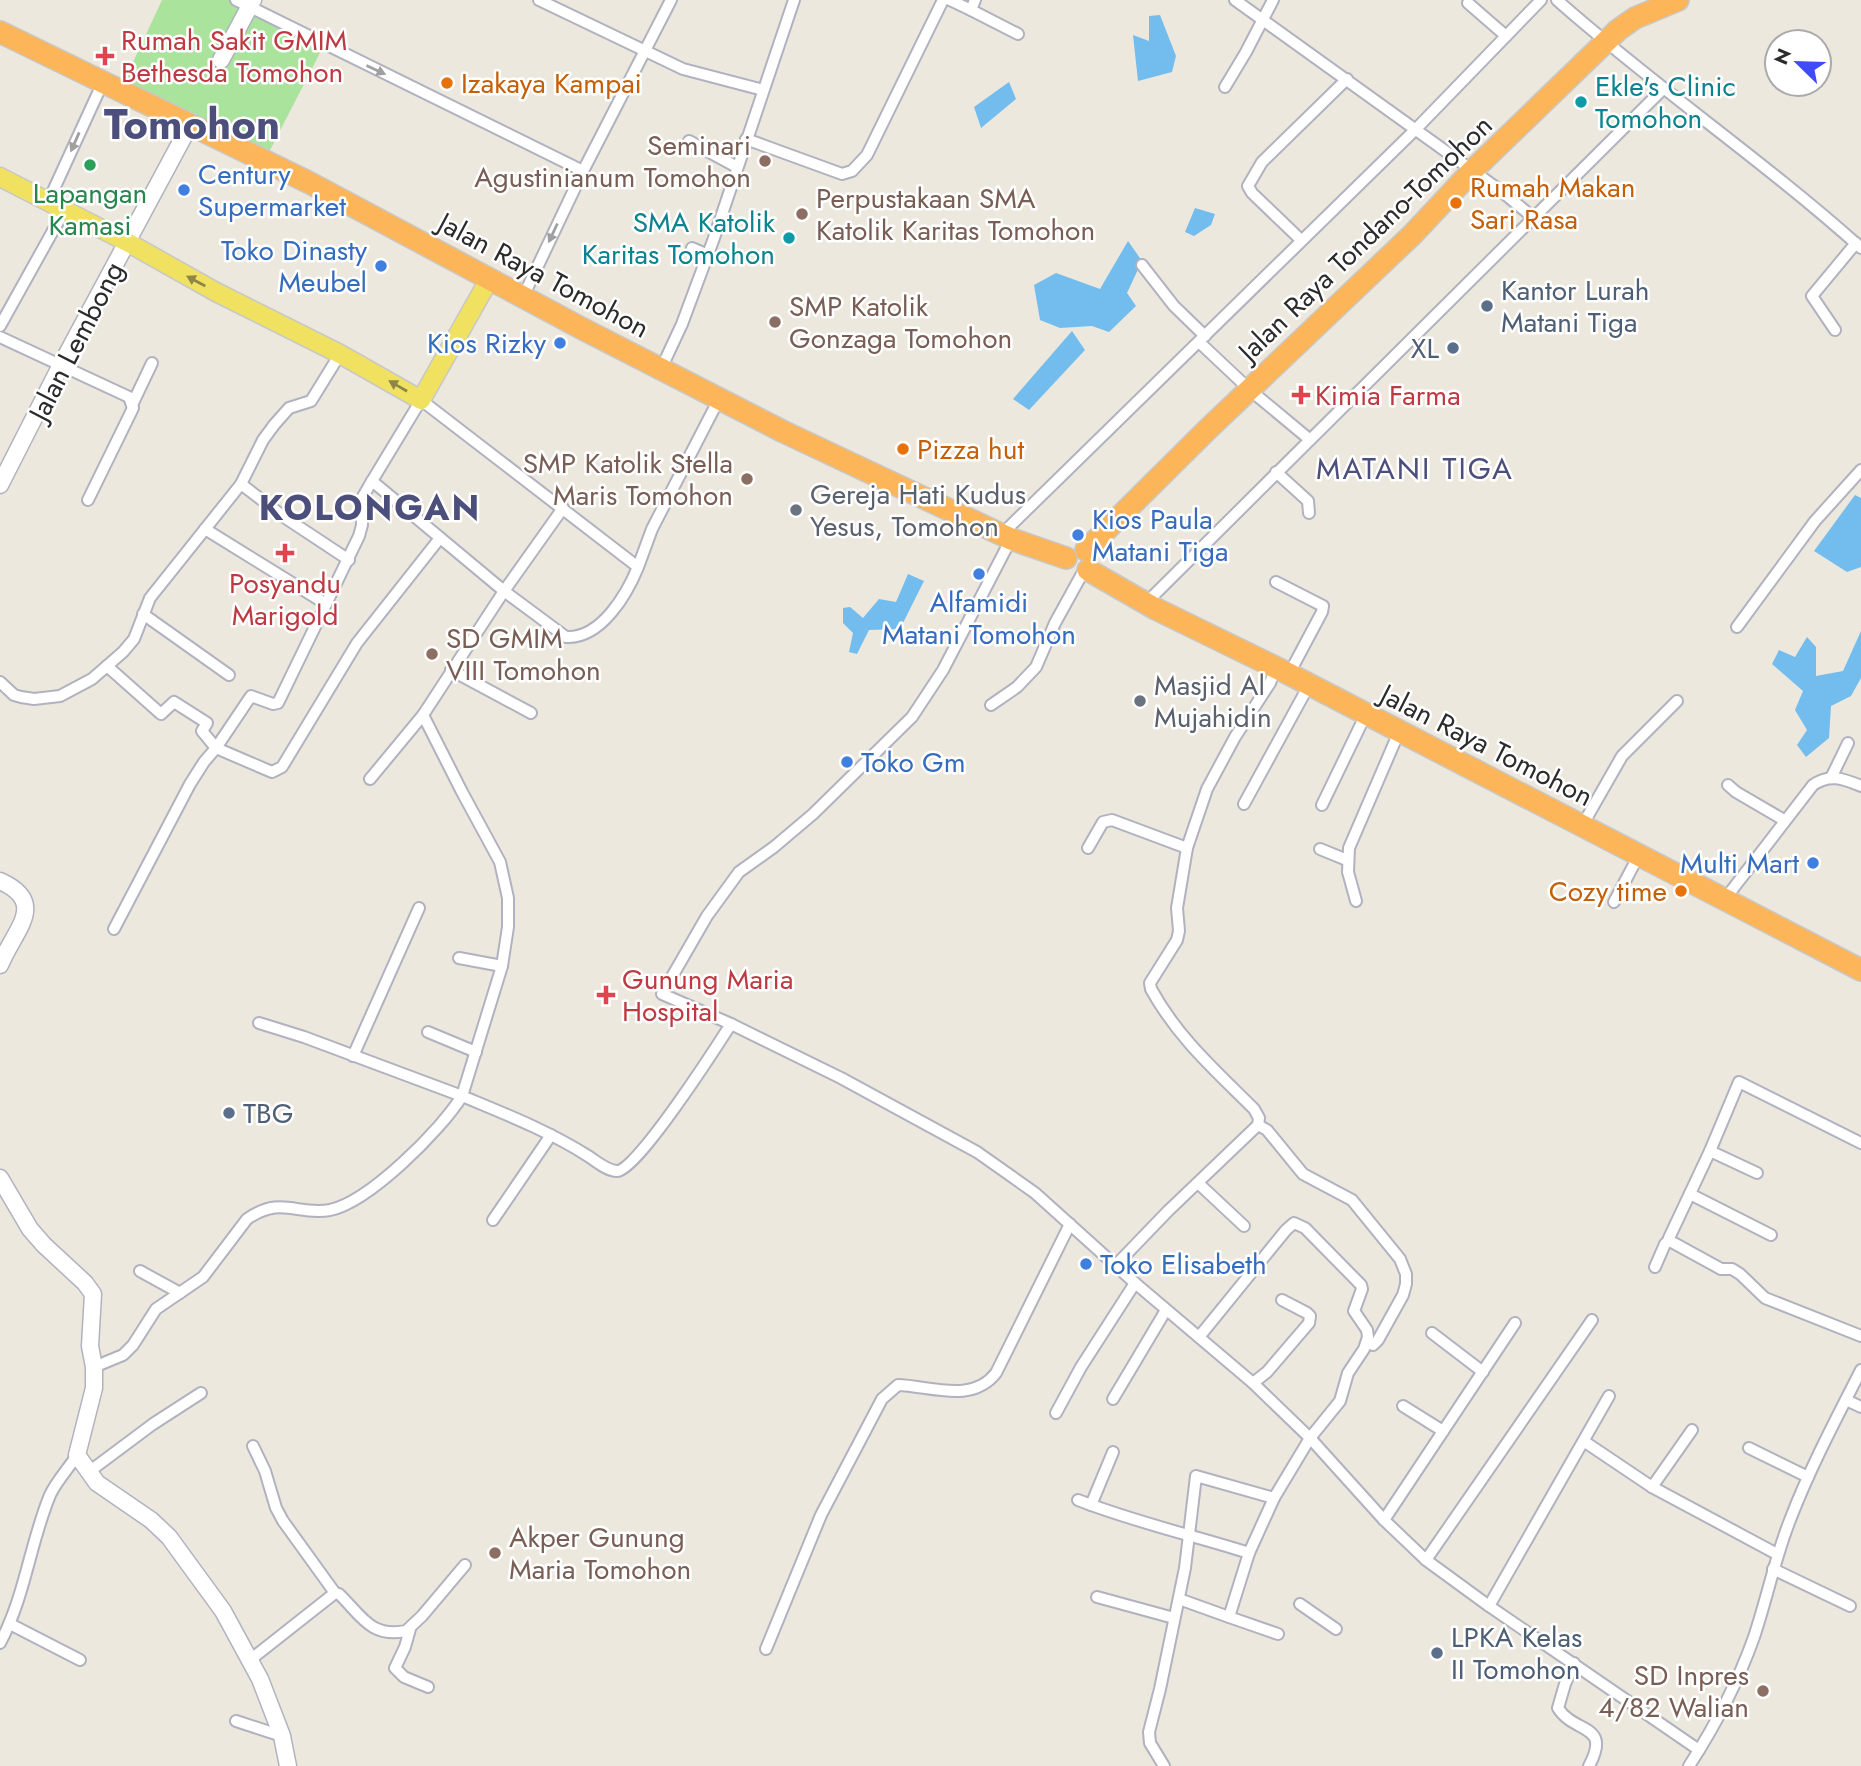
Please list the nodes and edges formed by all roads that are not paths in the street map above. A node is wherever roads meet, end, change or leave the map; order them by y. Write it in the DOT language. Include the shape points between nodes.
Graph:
graph roads {
  1 [pos="539,0"];
  2 [pos="671,0"];
  3 [pos="794,0"];
  4 [pos="943,0"];
  5 [pos="950,0"];
  6 [pos="1235,0"];
  7 [pos="1273,0"];
  8 [pos="1541,0"];
  9 [pos="1557,0"];
  10 [pos="1678,0"];
  11 [pos="246,2"];
  12 [pos="1468,3"];
  13 [pos="973,5"];
  14 [pos="1262,18"];
  15 [pos="0,32"];
  16 [pos="1018,34"];
  17 [pos="1506,36"];
  18 [pos="1605,43"];
  19 [pos="645,51"];
  20 [pos="221,60"];
  21 [pos="1347,79"];
  22 [pos="103,82"];
  23 [pos="1225,87"];
  24 [pos="1663,89"];
  25 [pos="763,90"];
  26 [pos="191,123"];
  27 [pos="1416,129"];
  28 [pos="746,139"];
  29 [pos="689,141"];
  30 [pos="737,167"];
  31 [pos="583,171"];
  32 [pos="1472,171"];
  33 [pos="0,177"];
  34 [pos="56,207"];
  35 [pos="1535,219"];
  36 [pos="1301,240"];
  37 [pos="127,242"];
  38 [pos="1858,246"];
  39 [pos="692,248"];
  40 [pos="708,255"];
  41 [pos="1142,265"];
  42 [pos="490,278"];
  43 [pos="523,297"];
  44 [pos="0,326"];
  45 [pos="1835,330"];
  46 [pos="0,337"];
  47 [pos="1202,339"];
  48 [pos="340,354"];
  49 [pos="152,363"];
  50 [pos="61,365"];
  51 [pos="661,369"];
  52 [pos="1250,390"];
  53 [pos="719,399"];
  54 [pos="421,400"];
  55 [pos="132,405"];
  56 [pos="1309,439"];
  57 [pos="4,468"];
  58 [pos="1861,470"];
  59 [pos="1276,472"];
  60 [pos="372,481"];
  61 [pos="241,484"];
  62 [pos="0,485"];
  63 [pos="88,500"];
  64 [pos="563,508"];
  65 [pos="1309,513"];
  66 [pos="205,529"];
  67 [pos="1006,537"];
  68 [pos="440,538"];
  69 [pos="349,559"];
  70 [pos="1086,564"];
  71 [pos="638,567"];
  72 [pos="1276,582"];
  73 [pos="504,591"];
  74 [pos="326,604"];
  75 [pos="1146,604"];
  76 [pos="143,614"];
  77 [pos="1737,627"];
  78 [pos="107,666"];
  79 [pos="452,670"];
  80 [pos="1283,671"];
  81 [pos="229,675"];
  82 [pos="0,682"];
  83 [pos="1309,685"];
  84 [pos="1677,701"];
  85 [pos="991,705"];
  86 [pos="531,713"];
  87 [pos="1366,714"];
  88 [pos="424,715"];
  89 [pos="1399,732"];
  90 [pos="1847,743"];
  91 [pos="216,748"];
  92 [pos="1831,778"];
  93 [pos="370,779"];
  94 [pos="1728,785"];
  95 [pos="1861,786"];
  96 [pos="1244,803"];
  97 [pos="1322,805"];
  98 [pos="1784,820"];
  99 [pos="1582,826"];
  100 [pos="1088,848"];
  101 [pos="1187,848"];
  102 [pos="1320,849"];
  103 [pos="1639,855"];
  104 [pos="1347,860"];
  105 [pos="0,881"];
  106 [pos="1725,900"];
  107 [pos="1356,901"];
  108 [pos="1614,902"];
  109 [pos="419,908"];
  110 [pos="114,929"];
  111 [pos="459,958"];
  112 [pos="0,965"];
  113 [pos="502,966"];
  114 [pos="1861,970"];
  115 [pos="259,1023"];
  116 [pos="731,1024"];
  117 [pos="428,1032"];
  118 [pos="476,1052"];
  119 [pos="353,1056"];
  120 [pos="462,1096"];
  121 [pos="1258,1125"];
  122 [pos="551,1135"];
  123 [pos="1861,1143"];
  124 [pos="1710,1152"];
  125 [pos="1757,1173"];
  126 [pos="0,1178"];
  127 [pos="1198,1182"];
  128 [pos="1690,1194"];
  129 [pos="493,1220"];
  130 [pos="1070,1224"];
  131 [pos="1244,1226"];
  132 [pos="1770,1235"];
  133 [pos="1669,1240"];
  134 [pos="1115,1266"];
  135 [pos="1655,1267"];
  136 [pos="141,1271"];
  137 [pos="1135,1283"];
  138 [pos="180,1293"];
  139 [pos="1282,1300"];
  140 [pos="1166,1310"];
  141 [pos="1592,1320"];
  142 [pos="1516,1323"];
  143 [pos="1432,1334"];
  144 [pos="1861,1336"];
  145 [pos="1199,1337"];
  146 [pos="1367,1343"];
  147 [pos="94,1367"];
  148 [pos="1861,1370"];
  149 [pos="1483,1372"];
  150 [pos="1253,1383"];
  151 [pos="201,1393"];
  152 [pos="1609,1396"];
  153 [pos="1113,1399"];
  154 [pos="1846,1400"];
  155 [pos="1402,1406"];
  156 [pos="1861,1407"];
  157 [pos="1056,1413"];
  158 [pos="1692,1430"];
  159 [pos="1443,1431"];
  160 [pos="1310,1438"];
  161 [pos="1585,1442"];
  162 [pos="253,1446"];
  163 [pos="1749,1448"];
  164 [pos="1113,1452"];
  165 [pos="77,1455"];
  166 [pos="90,1471"];
  167 [pos="1808,1476"];
  168 [pos="1652,1487"];
  169 [pos="1274,1498"];
  170 [pos="1078,1500"];
  171 [pos="1091,1505"];
  172 [pos="1384,1520"];
  173 [pos="1189,1534"];
  174 [pos="1249,1553"];
  175 [pos="1777,1554"];
  176 [pos="1426,1560"];
  177 [pos="465,1565"];
  178 [pos="1773,1569"];
  179 [pos="335,1593"];
  180 [pos="1097,1597"];
  181 [pos="1179,1600"];
  182 [pos="1300,1604"];
  183 [pos="1489,1606"];
  184 [pos="1850,1606"];
  185 [pos="1229,1617"];
  186 [pos="1174,1618"];
  187 [pos="10,1624"];
  188 [pos="410,1629"];
  189 [pos="1336,1629"];
  190 [pos="1278,1634"];
  191 [pos="0,1643"];
  192 [pos="766,1649"];
  193 [pos="80,1660"];
  194 [pos="250,1660"];
  195 [pos="1574,1663"];
  196 [pos="428,1687"];
  197 [pos="236,1721"];
  198 [pos="282,1736"];
  199 [pos="1699,1750"];
  200 [pos="288,1766"];
  201 [pos="1164,1766"];
  202 [pos="1589,1766"];
  203 [pos="1689,1766"];
  1 -- 19 [label="street"];
  2 -- 19 [label="street"];
  3 -- 25 [label="street"];
  4 -- 28 [label="street" via="867,155 852,171 842,174"];
  5 -- 13 [label="street"];
  6 -- 14 [label="street"];
  7 -- 14 [label="street"];
  8 -- 17 [label="street"];
  9 -- 18 [label="street"];
  10 -- 18 [label="highway, Jalan Raya Tondano-Tomohon" via="1635,18"];
  11 -- 20 [label="main road"];
  11 -- 31 [label="street, one-way"];
  12 -- 17 [label="street"];
  13 -- 16 [label="street"];
  14 -- 21 [label="street"];
  14 -- 23 [label="street"];
  15 -- 22 [label="highway, Jalan Raya Tomohon"];
  17 -- 27 [label="street"];
  18 -- 24 [label="street"];
  18 -- 32 [label="highway, Jalan Raya Tondano-Tomohon"];
  19 -- 25 [label="street" via="683,69"];
  19 -- 31 [label="street"];
  21 -- 27 [label="street"];
  21 -- 36 [label="street" via="1262,162 1248,186"];
  22 -- 26 [label="highway, Jalan Raya Tomohon"];
  22 -- 34 [label="street, one-way"];
  24 -- 35 [label="street"];
  24 -- 38 [label="street"];
  25 -- 28 [label="street"];
  26 -- 37 [label="main road, Jalan Lembong"];
  26 -- 42 [label="highway, Jalan Raya Tomohon"];
  27 -- 32 [label="street"];
  27 -- 36 [label="street"];
  28 -- 30 [label="street"];
  29 -- 30 [label="street"];
  30 -- 40 [label="street"];
  31 -- 43 [label="street, one-way"];
  32 -- 35 [label="street"];
  32 -- 52 [label="highway, Jalan Raya Tondano-Tomohon"];
  33 -- 34 [label="main road"];
  34 -- 37 [label="main road"];
  34 -- 44 [label="street"];
  35 -- 56 [label="street"];
  36 -- 47 [label="street"];
  48 -- 37 [label="main road, one-way"];
  37 -- 50 [label="main road, Jalan Lembong"];
  38 -- 45 [label="street" via="1812,296"];
  39 -- 40 [label="street"];
  40 -- 51 [label="street"];
  41 -- 47 [label="street"];
  42 -- 43 [label="highway, Jalan Raya Tomohon"];
  42 -- 54 [label="main road"];
  43 -- 51 [label="highway, Jalan Raya Tomohon"];
  46 -- 50 [label="street"];
  47 -- 52 [label="street"];
  47 -- 67 [label="street"];
  54 -- 48 [label="main road, one-way"];
  48 -- 61 [label="street" via="311,401 281,415"];
  49 -- 55 [label="street"];
  50 -- 55 [label="street" via="129,397"];
  50 -- 57 [label="main road, Jalan Lembong"];
  51 -- 53 [label="highway, Jalan Raya Tomohon"];
  52 -- 56 [label="street"];
  52 -- 70 [label="highway, Jalan Raya Tondano-Tomohon" via="1102,532"];
  53 -- 67 [label="highway, Jalan Raya Tomohon"];
  53 -- 71 [label="street"];
  54 -- 60 [label="street"];
  54 -- 64 [label="street"];
  55 -- 63 [label="street"];
  56 -- 59 [label="street"];
  57 -- 62 [label="main road, Jalan Lembong"];
  58 -- 77 [label="street" via="1815,521"];
  59 -- 65 [label="street" via="1308,501"];
  59 -- 75 [label="street"];
  60 -- 68 [label="street"];
  60 -- 69 [label="street" via="361,500 362,525"];
  61 -- 66 [label="street"];
  61 -- 69 [label="street"];
  64 -- 71 [label="street"];
  64 -- 73 [label="street"];
  66 -- 74 [label="street"];
  66 -- 76 [label="street" via="150,598"];
  67 -- 70 [label="highway, Jalan Raya Tomohon" via="1066,558 1075,548"];
  67 -- 116 [label="street" via="943,670 912,717 790,834 739,872 706,916 669,979 662,994 665,997"];
  68 -- 73 [label="street"];
  68 -- 91 [label="street" via="357,643 282,767 272,772"];
  69 -- 74 [label="street"];
  70 -- 75 [label="highway, Jalan Raya Tomohon"];
  70 -- 85 [label="street" via="1037,667"];
  71 -- 73 [label="street" via="616,608 596,626 572,638"];
  72 -- 80 [label="street" via="1323,606"];
  73 -- 79 [label="street"];
  74 -- 91 [label="street" via="278,703 251,696"];
  75 -- 80 [label="highway, Jalan Raya Tomohon"];
  76 -- 78 [label="street" via="134,639"];
  76 -- 81 [label="street"];
  78 -- 82 [label="street" via="60,696 21,697"];
  78 -- 91 [label="street" via="161,714 174,702 206,723 202,731"];
  79 -- 86 [label="street"];
  79 -- 88 [label="street"];
  80 -- 83 [label="highway, Jalan Raya Tomohon"];
  80 -- 101 [label="street" via="1235,737 1207,789"];
  83 -- 87 [label="highway, Jalan Raya Tomohon"];
  83 -- 96 [label="street"];
  84 -- 99 [label="street" via="1615,766"];
  87 -- 89 [label="highway, Jalan Raya Tomohon"];
  87 -- 97 [label="street"];
  88 -- 93 [label="street"];
  88 -- 113 [label="street" via="500,862 508,898"];
  89 -- 99 [label="highway, Jalan Raya Tomohon"];
  89 -- 104 [label="street"];
  90 -- 92 [label="street"];
  91 -- 110 [label="street" via="190,784"];
  92 -- 95 [label="street"];
  92 -- 98 [label="street" via="1813,785"];
  94 -- 98 [label="street"];
  98 -- 106 [label="street"];
  99 -- 103 [label="highway, Jalan Raya Tomohon"];
  100 -- 101 [label="street" via="1103,822 1112,820"];
  101 -- 121 [label="street" via="1177,940 1153,975 1151,989 1189,1046 1254,1109"];
  102 -- 104 [label="street"];
  103 -- 106 [label="highway, Jalan Raya Tomohon"];
  103 -- 108 [label="street"];
  104 -- 107 [label="street"];
  105 -- 112 [label="main road" via="26,900 26,911"];
  106 -- 114 [label="highway, Jalan Raya Tomohon"];
  109 -- 119 [label="street"];
  111 -- 113 [label="street"];
  113 -- 118 [label="street"];
  115 -- 119 [label="street"];
  116 -- 122 [label="street" via="654,1135 624,1169 611,1170"];
  116 -- 130 [label="street" via="977,1152"];
  117 -- 118 [label="street"];
  118 -- 120 [label="street"];
  119 -- 120 [label="street"];
  120 -- 122 [label="street"];
  120 -- 138 [label="street" via="444,1121 355,1200 327,1210 291,1206 257,1213 238,1229 203,1277"];
  121 -- 127 [label="street"];
  121 -- 146 [label="street" via="1303,1174 1352,1200 1400,1259 1406,1273 1403,1295 1378,1340 1373,1345"];
  122 -- 129 [label="street"];
  123 -- 124 [label="street" via="1739,1082"];
  124 -- 125 [label="street"];
  124 -- 128 [label="street"];
  126 -- 147 [label="main road" via="37,1237 93,1294 90,1346"];
  127 -- 131 [label="street"];
  127 -- 134 [label="street"];
  128 -- 132 [label="street"];
  128 -- 133 [label="street"];
  130 -- 134 [label="street"];
  130 -- 192 [label="street" via="989,1382 949,1391 898,1385 882,1399 821,1515"];
  133 -- 135 [label="street"];
  133 -- 144 [label="street" via="1721,1269 1732,1269 1765,1298"];
  134 -- 137 [label="street"];
  136 -- 138 [label="street"];
  137 -- 140 [label="street"];
  137 -- 157 [label="street"];
  138 -- 147 [label="street" via="156,1309 123,1355"];
  139 -- 150 [label="street" via="1307,1313 1309,1323"];
  140 -- 145 [label="street"];
  140 -- 153 [label="street"];
  141 -- 176 [label="street"];
  142 -- 149 [label="street"];
  143 -- 149 [label="street"];
  145 -- 146 [label="street" via="1294,1223 1305,1227 1359,1281 1362,1289 1354,1311 1367,1330"];
  145 -- 150 [label="street"];
  146 -- 160 [label="street" via="1348,1373 1340,1401"];
  147 -- 165 [label="main road" via="92,1406"];
  148 -- 154 [label="street"];
  149 -- 159 [label="street"];
  150 -- 160 [label="street"];
  151 -- 166 [label="street"];
  152 -- 161 [label="street"];
  154 -- 156 [label="street"];
  154 -- 167 [label="street"];
  155 -- 159 [label="street"];
  158 -- 168 [label="street"];
  159 -- 172 [label="street"];
  160 -- 169 [label="street"];
  160 -- 172 [label="street"];
  161 -- 168 [label="street"];
  161 -- 183 [label="street"];
  162 -- 179 [label="street" via="283,1521"];
  163 -- 167 [label="street"];
  164 -- 171 [label="street"];
  165 -- 166 [label="main road"];
  165 -- 187 [label="street" via="51,1493"];
  166 -- 194 [label="main road" via="97,1483 169,1537 223,1611"];
  167 -- 175 [label="street"];
  168 -- 175 [label="street"];
  169 -- 173 [label="street" via="1196,1476"];
  169 -- 174 [label="street"];
  170 -- 171 [label="street"];
  171 -- 173 [label="street"];
  172 -- 176 [label="street"];
  173 -- 174 [label="street"];
  173 -- 181 [label="street"];
  174 -- 185 [label="street"];
  175 -- 178 [label="street"];
  176 -- 183 [label="street"];
  177 -- 188 [label="street"];
  178 -- 184 [label="street"];
  178 -- 199 [label="street" via="1735,1684"];
  179 -- 188 [label="street" via="373,1628 388,1632"];
  179 -- 194 [label="street"];
  180 -- 186 [label="street"];
  181 -- 185 [label="street"];
  181 -- 186 [label="street"];
  182 -- 189 [label="street"];
  183 -- 195 [label="street"];
  185 -- 190 [label="street"];
  186 -- 201 [label="street" via="1149,1732 1150,1743"];
  187 -- 191 [label="street"];
  187 -- 193 [label="street"];
  188 -- 196 [label="street" via="395,1668"];
  194 -- 198 [label="main road"];
  195 -- 199 [label="street"];
  195 -- 202 [label="street" via="1558,1707 1592,1732 1597,1746"];
  197 -- 198 [label="street"];
  198 -- 200 [label="main road"];
  199 -- 203 [label="street"];
}
